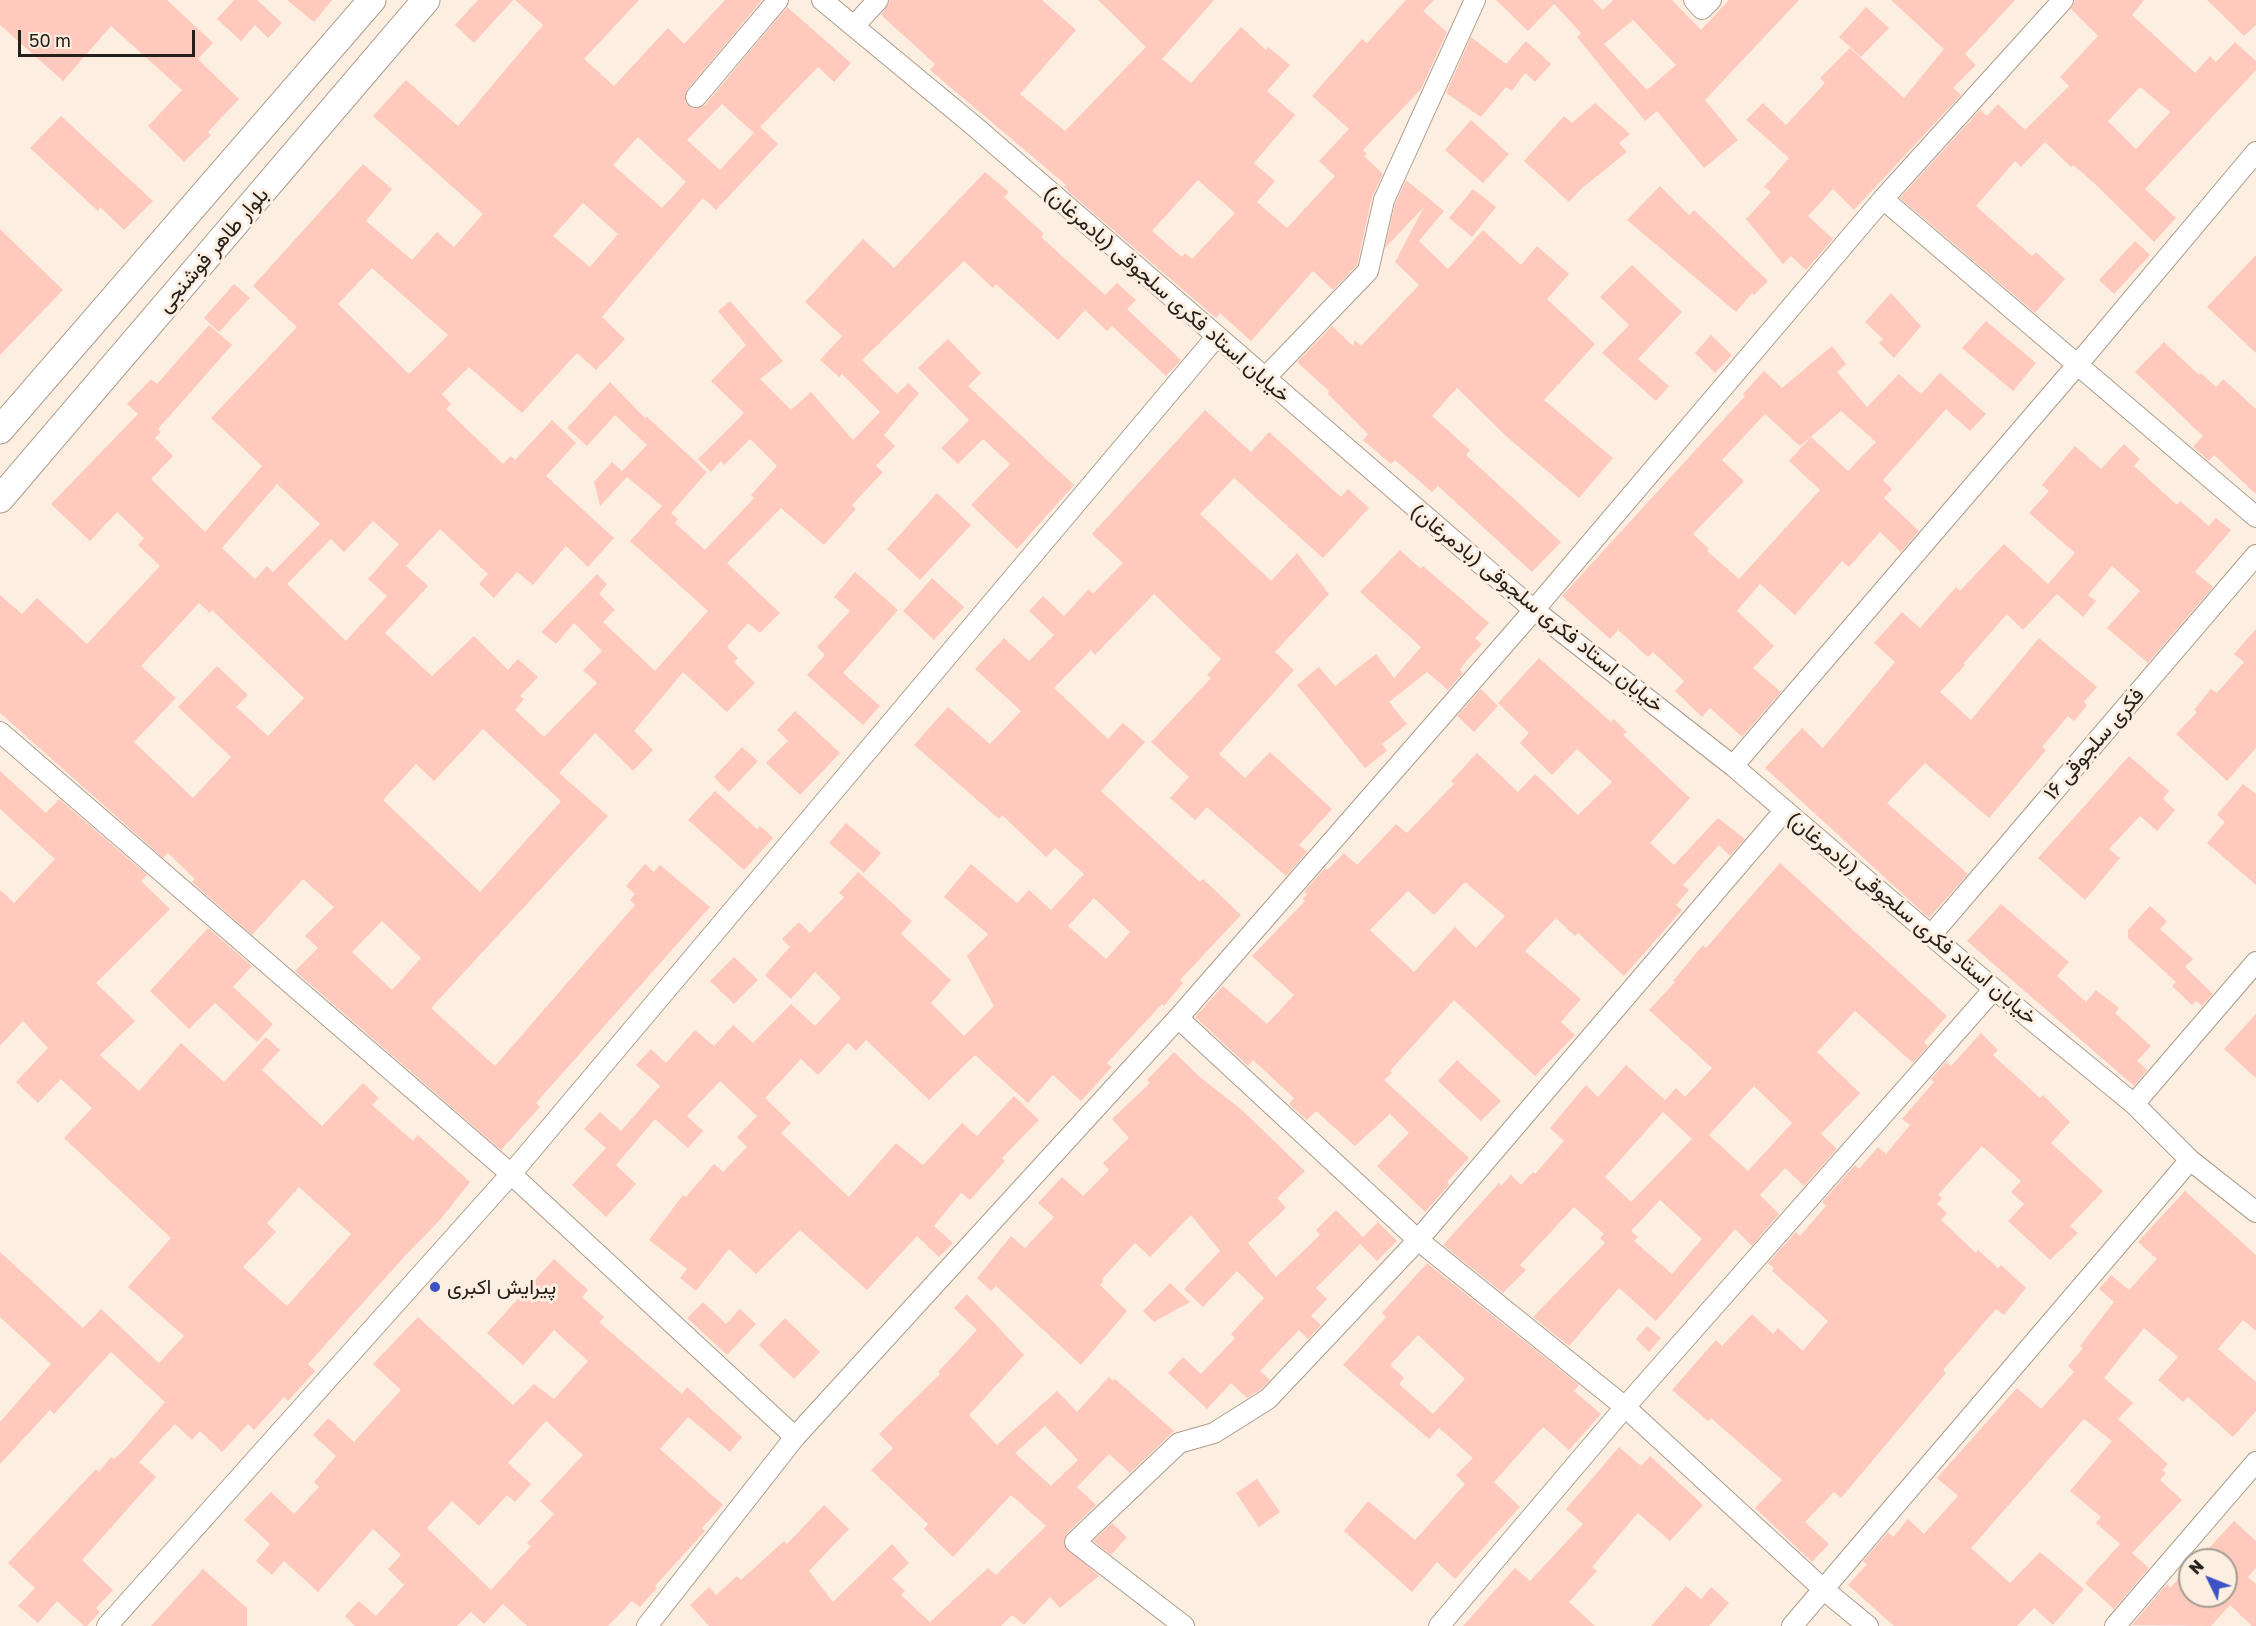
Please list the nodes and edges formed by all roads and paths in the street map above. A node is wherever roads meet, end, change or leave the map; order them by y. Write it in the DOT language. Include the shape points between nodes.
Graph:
graph roads {
  1 [pos="372,0"];
  2 [pos="426,0"];
  3 [pos="778,0"];
  4 [pos="822,0"];
  5 [pos="878,0"];
  6 [pos="1474,0"];
  7 [pos="1694,0"];
  8 [pos="1711,0"];
  9 [pos="2063,0"];
  10 [pos="854,26"];
  11 [pos="696,97"];
  12 [pos="2256,152"];
  13 [pos="1883,199"];
  14 [pos="1217,336"];
  15 [pos="2078,364"];
  16 [pos="1264,379"];
  17 [pos="0,430"];
  18 [pos="0,499"];
  19 [pos="2256,517"];
  20 [pos="2256,555"];
  21 [pos="1534,610"];
  22 [pos="0,732"];
  23 [pos="1733,766"];
  24 [pos="1785,810"];
  25 [pos="1932,934"];
  26 [pos="2256,962"];
  27 [pos="1994,989"];
  28 [pos="1178,1018"];
  29 [pos="2134,1104"];
  30 [pos="2190,1160"];
  31 [pos="512,1174"];
  32 [pos="2256,1212"];
  33 [pos="1418,1240"];
  34 [pos="1625,1407"];
  35 [pos="795,1437"];
  36 [pos="2256,1462"];
  37 [pos="1823,1589"];
  38 [pos="107,1626"];
  39 [pos="647,1626"];
  40 [pos="1184,1626"];
  41 [pos="1439,1626"];
  42 [pos="1792,1626"];
  43 [pos="1868,1626"];
  44 [pos="2115,1626"];
  1 -- 17 [label="street, بلوار طاهر فوشنجی"];
  2 -- 18 [label="street, بلوار طاهر فوشنجی"];
  3 -- 11 [label="street"];
  4 -- 10 [label="street, خیابان استاد فکری سلجوقی (بادمرغان)"];
  5 -- 10 [label="street"];
  6 -- 16 [label="street" via="1384,200 1368,271"];
  7 -- 8 [label="street" via="1702,9"];
  9 -- 13 [label="street"];
  10 -- 14 [label="street, خیابان استاد فکری سلجوقی (بادمرغان)"];
  12 -- 15 [label="street"];
  13 -- 15 [label="street"];
  13 -- 21 [label="street"];
  14 -- 16 [label="street, خیابان استاد فکری سلجوقی (بادمرغان)"];
  14 -- 31 [label="street"];
  15 -- 19 [label="street"];
  15 -- 23 [label="street"];
  16 -- 21 [label="street, خیابان استاد فکری سلجوقی (بادمرغان)"];
  20 -- 25 [label="street, فکری سلجوقی ۱۶"];
  21 -- 23 [label="street, خیابان استاد فکری سلجوقی (بادمرغان)"];
  21 -- 28 [label="street"];
  22 -- 31 [label="street"];
  23 -- 24 [label="street, خیابان استاد فکری سلجوقی (بادمرغان)"];
  24 -- 25 [label="street, خیابان استاد فکری سلجوقی (بادمرغان)"];
  24 -- 33 [label="street"];
  25 -- 27 [label="street, خیابان استاد فکری سلجوقی (بادمرغان)"];
  26 -- 29 [label="street"];
  27 -- 29 [label="street, خیابان استاد فکری سلجوقی (بادمرغان)"];
  27 -- 34 [label="street"];
  28 -- 33 [label="street"];
  28 -- 35 [label="street"];
  29 -- 30 [label="street, خیابان استاد فکری سلجوقی (بادمرغان)"];
  30 -- 32 [label="street, خیابان استاد فکری سلجوقی (بادمرغان)"];
  30 -- 37 [label="street"];
  31 -- 35 [label="street"];
  31 -- 38 [label="street"];
  33 -- 34 [label="street"];
  33 -- 40 [label="street" via="1268,1399 1214,1433 1179,1443 1075,1542"];
  34 -- 37 [label="street"];
  34 -- 41 [label="street"];
  35 -- 39 [label="street"];
  36 -- 44 [label="street"];
  37 -- 42 [label="street"];
  37 -- 43 [label="street"];
}
